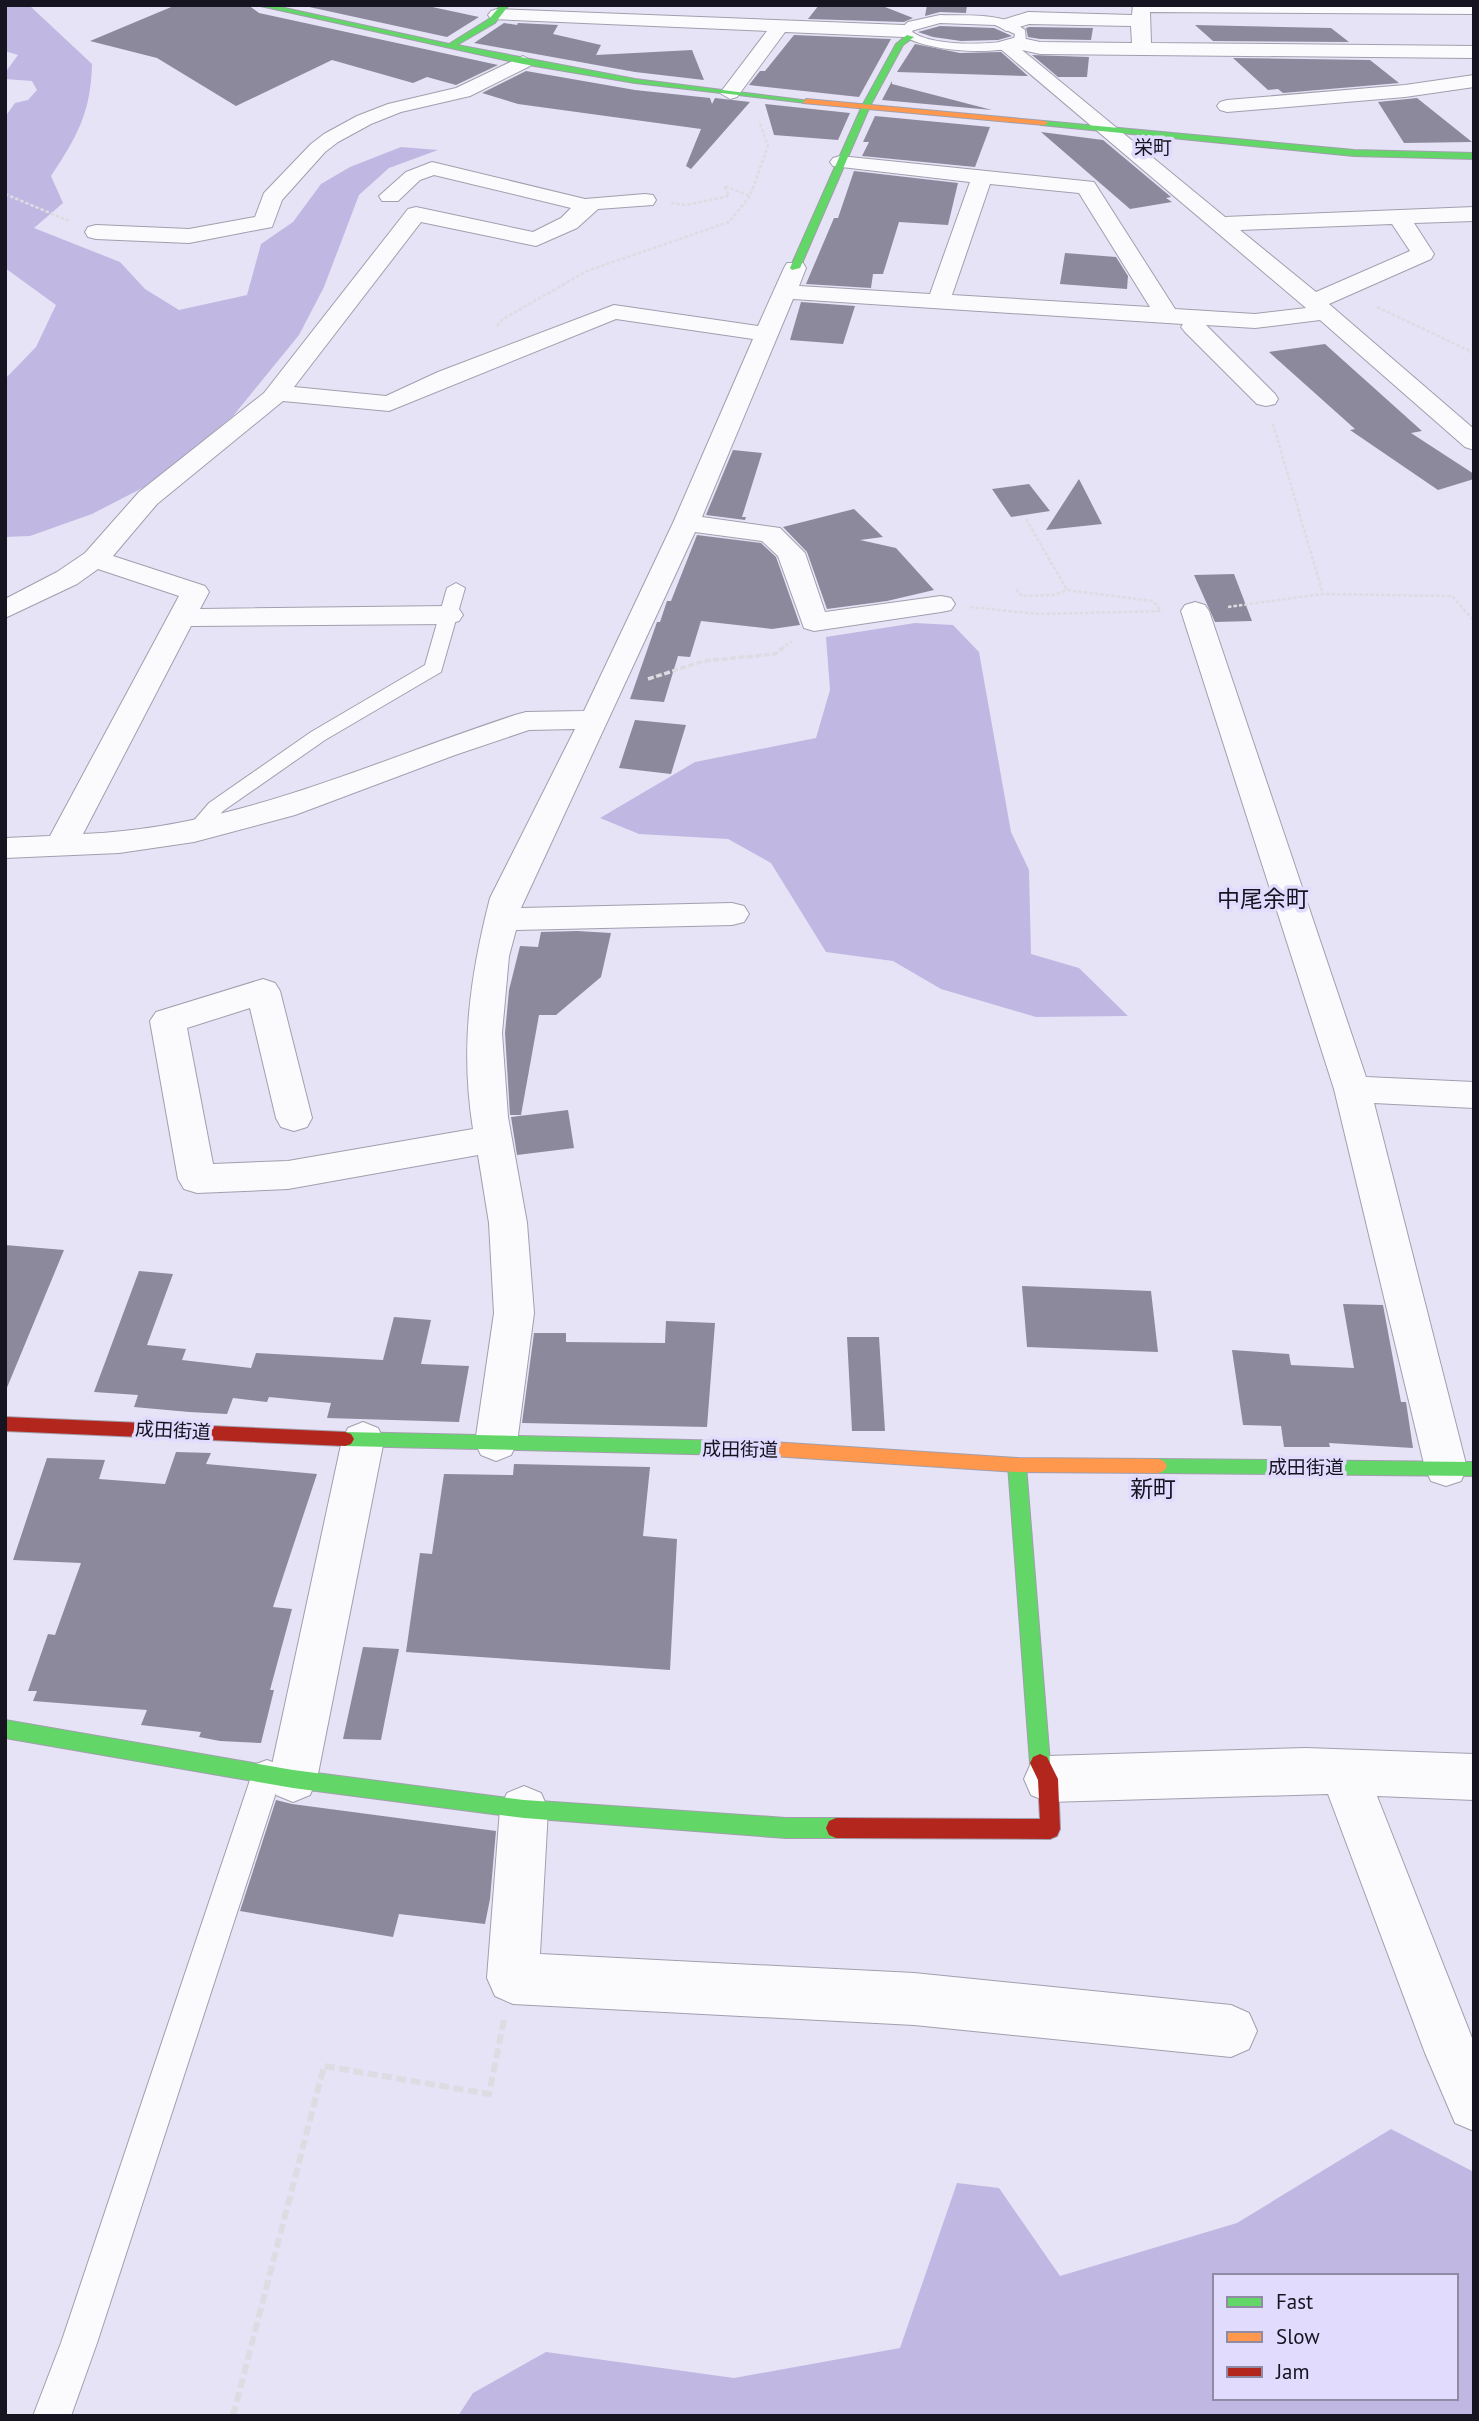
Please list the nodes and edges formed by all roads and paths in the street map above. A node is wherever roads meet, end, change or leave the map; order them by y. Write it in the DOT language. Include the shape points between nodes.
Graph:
graph roads {
  1 [pos="260,5"];
  2 [pos="1347,8"];
  3 [pos="1474,9"];
  4 [pos="501,10"];
  5 [pos="900,11"];
  6 [pos="1140,21"];
  7 [pos="923,22"];
  8 [pos="780,26"];
  9 [pos="907,34"];
  10 [pos="1010,38"];
  11 [pos="449,47"];
  12 [pos="1142,48"];
  13 [pos="1209,49"];
  14 [pos="1367,50"];
  15 [pos="1474,52"];
  16 [pos="523,62"];
  17 [pos="1474,80"];
  18 [pos="730,93"];
  19 [pos="768,97"];
  20 [pos="866,106"];
  21 [pos="1227,106"];
  22 [pos="1104,129"];
  23 [pos="1219,140"];
  24 [pos="1474,156"];
  25 [pos="840,162"];
  26 [pos="1159,174"];
  27 [pos="982,177"];
  28 [pos="1135,178"];
  29 [pos="1110,183"];
  30 [pos="1086,187"];
  31 [pos="517,189"];
  32 [pos="5,194"];
  33 [pos="390,196"];
  34 [pos="750,196"];
  35 [pos="645,200"];
  36 [pos="588,206"];
  37 [pos="488,214"];
  38 [pos="1474,214"];
  39 [pos="1399,217"];
  40 [pos="1218,224"];
  41 [pos="96,232"];
  42 [pos="791,280"];
  43 [pos="1341,290"];
  44 [pos="939,300"];
  45 [pos="1318,308"];
  46 [pos="1166,314"];
  47 [pos="1198,318"];
  48 [pos="766,334"];
  49 [pos="1474,353"];
  50 [pos="462,371"];
  51 [pos="277,393"];
  52 [pos="1266,400"];
  53 [pos="1474,442"];
  54 [pos="1026,519"];
  55 [pos="686,523"];
  56 [pos="95,559"];
  57 [pos="456,588"];
  58 [pos="1016,589"];
  59 [pos="1067,590"];
  60 [pos="1323,594"];
  61 [pos="941,604"];
  62 [pos="5,610"];
  63 [pos="1178,611"];
  64 [pos="449,615"];
  65 [pos="183,618"];
  66 [pos="1474,621"];
  67 [pos="814,622"];
  68 [pos="613,682"];
  69 [pos="593,720"];
  70 [pos="194,832"];
  71 [pos="60,847"];
  72 [pos="5,848"];
  73 [pos="732,914"];
  74 [pos="502,919"];
  75 [pos="1352,1089"];
  76 [pos="1474,1095"];
  77 [pos="294,1118"];
  78 [pos="493,1139"];
  79 [pos="5,1424"];
  80 [pos="363,1440"];
  81 [pos="496,1443"];
  82 [pos="1017,1465"];
  83 [pos="1460,1468"];
  84 [pos="5,1729"];
  85 [pos="1344,1772"];
  86 [pos="280,1776"];
  87 [pos="1474,1777"];
  88 [pos="1048,1779"];
  89 [pos="523,1809"];
  90 [pos="513,1978"];
  91 [pos="1231,2031"];
  92 [pos="1474,2104"];
  93 [pos="52,2416"];
  94 [pos="233,2416"];
  1 -- 11 [label="street"];
  2 -- 3 [label="street"];
  2 -- 6 [label="street" via="1142,6"];
  2 -- 14 [label="street"];
  4 -- 8 [label="street"];
  4 -- 11 [label="street"];
  5 -- 7 [label="street"];
  6 -- 10 [label="street" via="1028,18"];
  6 -- 12 [label="street"];
  7 -- 9 [label="lane"];
  7 -- 10 [label="lane" via="940,19"];
  8 -- 9 [label="street"];
  8 -- 18 [label="street"];
  9 -- 10 [label="lane" via="923,42"];
  9 -- 20 [label="street"];
  10 -- 12 [label="street" via="1040,48"];
  10 -- 22 [label="street"];
  11 -- 16 [label="street"];
  12 -- 13 [label="street"];
  13 -- 14 [label="street"];
  13 -- 21 [label="street"];
  14 -- 15 [label="street"];
  16 -- 18 [label="street"];
  16 -- 41 [label="street" via="463,92 396,108 331,138 272,198 264,222 189,236"];
  17 -- 21 [label="street" via="1405,91"];
  18 -- 19 [label="street"];
  19 -- 20 [label="street"];
  19 -- 34 [label="path" via="757,117 768,146"];
  20 -- 22 [label="street"];
  20 -- 25 [label="street"];
  21 -- 23 [label="street"];
  22 -- 23 [label="street"];
  22 -- 26 [label="street"];
  23 -- 24 [label="street" via="1354,153"];
  25 -- 27 [label="street"];
  25 -- 42 [label="street"];
  26 -- 28 [label="street"];
  26 -- 40 [label="street"];
  27 -- 30 [label="street"];
  27 -- 44 [label="street"];
  29 -- 30 [label="street"];
  30 -- 46 [label="street"];
  31 -- 33 [label="street" via="432,168 413,176"];
  31 -- 36 [label="street"];
  31 -- 37 [label="street"];
  32 -- 41 [label="path"];
  34 -- 35 [label="path" via="724,186 729,196 686,205"];
  34 -- 50 [label="path" via="729,222 587,271 503,319"];
  35 -- 36 [label="street" via="620,199"];
  36 -- 37 [label="street" via="569,223 536,239"];
  37 -- 51 [label="street" via="416,214"];
  38 -- 39 [label="street"];
  39 -- 40 [label="street"];
  39 -- 43 [label="street" via="1423,254"];
  40 -- 45 [label="street"];
  42 -- 44 [label="street"];
  42 -- 48 [label="street"];
  43 -- 45 [label="street"];
  43 -- 49 [label="path"];
  44 -- 46 [label="street"];
  45 -- 47 [label="street" via="1255,321"];
  45 -- 53 [label="street"];
  46 -- 47 [label="street"];
  47 -- 52 [label="street" via="1193,327"];
  48 -- 50 [label="street" via="614,312"];
  48 -- 55 [label="street"];
  50 -- 51 [label="street" via="389,404"];
  51 -- 56 [label="street" via="148,498"];
  52 -- 60 [label="path"];
  54 -- 59 [label="path"];
  55 -- 67 [label="street" via="770,534 791,553"];
  55 -- 68 [label="street"];
  56 -- 62 [label="street"];
  56 -- 65 [label="street" via="195,592"];
  57 -- 64 [label="lane"];
  58 -- 59 [label="path" via="1022,596"];
  59 -- 63 [label="path" via="1153,601"];
  60 -- 63 [label="path"];
  60 -- 66 [label="path" via="1452,596"];
  61 -- 63 [label="path" via="1038,614"];
  61 -- 67 [label="street"];
  63 -- 75 [label="street"];
  64 -- 65 [label="street"];
  64 -- 70 [label="lane" via="434,668 318,736 216,807"];
  65 -- 71 [label="street"];
  67 -- 68 [label="path" via="775,654 704,661 654,679"];
  68 -- 69 [label="street"];
  69 -- 70 [label="street" via="526,721 284,808"];
  69 -- 74 [label="street" via="507,898"];
  70 -- 71 [label="street"];
  71 -- 72 [label="street"];
  73 -- 74 [label="street"];
  74 -- 78 [label="street" via="492,956 484,1033"];
  75 -- 76 [label="street"];
  75 -- 83 [label="street"];
  77 -- 78 [label="street" via="263,991 168,1021 197,1179 288,1175"];
  78 -- 81 [label="street" via="508,1223 514,1313"];
  79 -- 80 [label="street, 成田街道"];
  80 -- 81 [label="street, 成田街道"];
  80 -- 86 [label="street"];
  81 -- 82 [label="street, 成田街道" via="804,1450"];
  82 -- 83 [label="street, 成田街道"];
  82 -- 88 [label="street" via="1039,1762"];
  84 -- 86 [label="street"];
  85 -- 87 [label="street"];
  85 -- 88 [label="street"];
  85 -- 92 [label="street"];
  86 -- 89 [label="street"];
  86 -- 93 [label="lane"];
  88 -- 89 [label="street" via="1050,1829 786,1828"];
  89 -- 90 [label="street"];
  90 -- 91 [label="street" via="914,1999"];
  90 -- 94 [label="path" via="489,2094 324,2066"];
}
